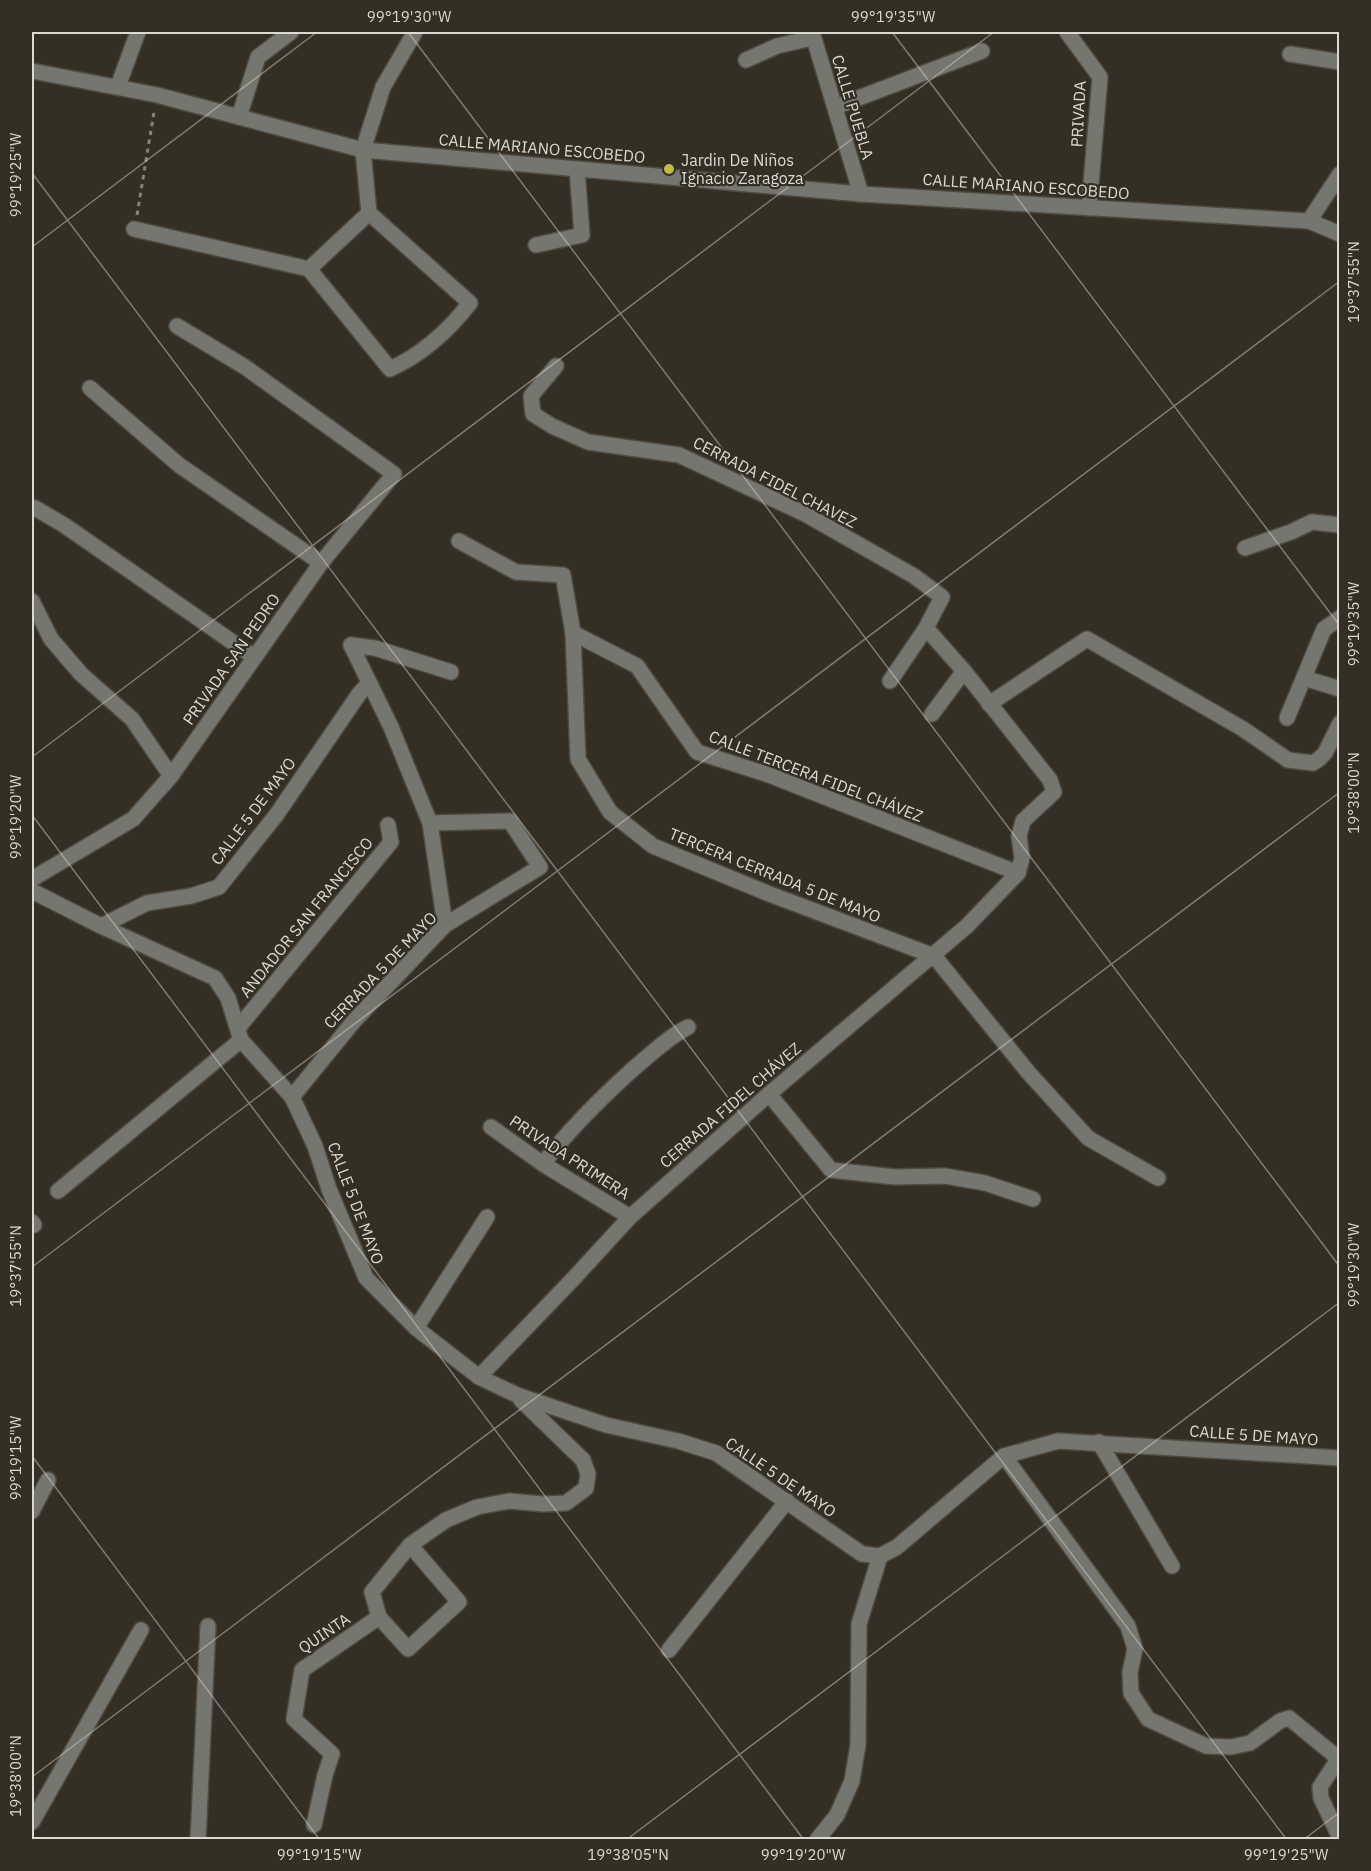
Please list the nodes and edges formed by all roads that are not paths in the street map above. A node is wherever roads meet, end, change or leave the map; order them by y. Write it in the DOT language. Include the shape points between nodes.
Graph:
graph roads {
  1 [pos="138,32"];
  2 [pos="291,32"];
  3 [pos="415,32"];
  4 [pos="1067,32"];
  5 [pos="812,35"];
  6 [pos="982,51"];
  7 [pos="1290,54"];
  8 [pos="746,60"];
  9 [pos="1340,62"];
  10 [pos="32,71"];
  11 [pos="118,86"];
  12 [pos="835,107"];
  13 [pos="239,117"];
  14 [pos="363,150"];
  15 [pos="577,169"];
  16 [pos="1340,174"];
  17 [pos="861,194"];
  18 [pos="1089,208"];
  19 [pos="369,213"];
  20 [pos="1309,221"];
  21 [pos="134,229"];
  22 [pos="1340,234"];
  23 [pos="536,245"];
  24 [pos="309,268"];
  25 [pos="177,326"];
  26 [pos="556,366"];
  27 [pos="90,388"];
  28 [pos="32,508"];
  29 [pos="1340,525"];
  30 [pos="459,541"];
  31 [pos="1245,548"];
  32 [pos="321,563"];
  33 [pos="32,601"];
  34 [pos="1340,618"];
  35 [pos="926,628"];
  36 [pos="573,633"];
  37 [pos="254,657"];
  38 [pos="964,671"];
  39 [pos="451,672"];
  40 [pos="1304,678"];
  41 [pos="890,681"];
  42 [pos="369,684"];
  43 [pos="1340,689"];
  44 [pos="989,704"];
  45 [pos="933,714"];
  46 [pos="1287,718"];
  47 [pos="1340,723"];
  48 [pos="171,776"];
  49 [pos="430,823"];
  50 [pos="388,825"];
  51 [pos="1018,873"];
  52 [pos="32,879"];
  53 [pos="32,891"];
  54 [pos="445,925"];
  55 [pos="101,926"];
  56 [pos="934,956"];
  57 [pos="688,1027"];
  58 [pos="239,1034"];
  59 [pos="769,1094"];
  60 [pos="292,1097"];
  61 [pos="491,1127"];
  62 [pos="543,1164"];
  63 [pos="1158,1178"];
  64 [pos="58,1191"];
  65 [pos="1033,1199"];
  66 [pos="630,1216"];
  67 [pos="487,1217"];
  68 [pos="416,1328"];
  69 [pos="479,1377"];
  70 [pos="517,1395"];
  71 [pos="1099,1442"];
  72 [pos="1004,1456"];
  73 [pos="1340,1458"];
  74 [pos="48,1480"];
  75 [pos="787,1501"];
  76 [pos="32,1511"];
  77 [pos="410,1545"];
  78 [pos="880,1556"];
  79 [pos="1172,1566"];
  80 [pos="380,1617"];
  81 [pos="208,1626"];
  82 [pos="141,1630"];
  83 [pos="669,1650"];
  84 [pos="32,1822"];
  85 [pos="314,1825"];
  86 [pos="1340,1838"];
  87 [pos="198,1839"];
  88 [pos="817,1839"];
  1 -- 11 [label="street"];
  2 -- 13 [label="street" via="258,57"];
  3 -- 14 [label="street" via="383,87"];
  4 -- 18 [label="street, PRIVADA" via="1100,77"];
  5 -- 8 [label="street"];
  5 -- 12 [label="street, CALLE PUEBLA"];
  6 -- 12 [label="street"];
  7 -- 9 [label="street"];
  10 -- 11 [label="street, CALLE MARIANO ESCOBEDO"];
  11 -- 13 [label="street, CALLE MARIANO ESCOBEDO"];
  12 -- 17 [label="street, CALLE PUEBLA"];
  13 -- 14 [label="street, CALLE MARIANO ESCOBEDO"];
  14 -- 15 [label="street, CALLE MARIANO ESCOBEDO"];
  14 -- 19 [label="street"];
  15 -- 17 [label="street, CALLE MARIANO ESCOBEDO"];
  15 -- 23 [label="street" via="582,235"];
  16 -- 20 [label="street"];
  17 -- 18 [label="street, CALLE MARIANO ESCOBEDO"];
  18 -- 20 [label="street, CALLE MARIANO ESCOBEDO"];
  19 -- 24 [label="street"];
  19 -- 24 [label="street" via="470,303 457,320 411,360 390,369"];
  20 -- 22 [label="street, CALLE MARIANO ESCOBEDO"];
  21 -- 24 [label="street"];
  25 -- 32 [label="street, PRIVADA SAN PEDRO" via="245,367 394,474"];
  26 -- 35 [label="street, CERRADA FIDEL CHAVEZ" via="531,396 533,414 588,442 679,455 805,514 914,576 942,597"];
  27 -- 32 [label="street" via="179,465"];
  28 -- 37 [label="street" via="64,525"];
  29 -- 31 [label="street" via="1312,522"];
  30 -- 36 [label="street, TERCERA CERRADA 5 DE MAYO" via="516,572 563,575"];
  32 -- 37 [label="street, PRIVADA SAN PEDRO"];
  33 -- 48 [label="street" via="51,639 81,674 132,719"];
  34 -- 40 [label="street" via="1324,629"];
  35 -- 38 [label="street"];
  35 -- 41 [label="street, CERRADA FIDEL CHAVEZ"];
  36 -- 51 [label="street, CALLE TERCERA FIDEL CHÁVEZ" via="637,666 697,752 770,775"];
  36 -- 56 [label="street, TERCERA CERRADA 5 DE MAYO" via="578,759 610,812 653,846"];
  37 -- 48 [label="street, PRIVADA SAN PEDRO"];
  38 -- 44 [label="street"];
  38 -- 45 [label="street"];
  39 -- 42 [label="street" via="375,648 351,645"];
  40 -- 43 [label="street"];
  40 -- 46 [label="street"];
  42 -- 49 [label="street"];
  42 -- 55 [label="street, CALLE 5 DE MAYO" via="277,814 219,887 147,903"];
  44 -- 47 [label="street" via="1087,639 1243,729 1288,760 1313,763 1319,759"];
  44 -- 51 [label="street" via="1050,780 1054,792 1023,821"];
  48 -- 52 [label="street, PRIVADA SAN PEDRO" via="133,819"];
  49 -- 54 [label="street"];
  49 -- 54 [label="street, CERRADA 5 DE MAYO" via="510,821 540,867"];
  50 -- 58 [label="street, ANDADOR SAN FRANCISCO" via="391,842"];
  51 -- 56 [label="street, CERRADA FIDEL CHÁVEZ"];
  53 -- 55 [label="street"];
  54 -- 60 [label="street, CERRADA 5 DE MAYO" via="354,1021"];
  55 -- 58 [label="street" via="215,978 228,998"];
  56 -- 59 [label="street, CERRADA FIDEL CHÁVEZ"];
  56 -- 63 [label="street" via="1028,1072 1088,1138"];
  57 -- 62 [label="street" via="670,1036 612,1089 559,1142"];
  58 -- 60 [label="street"];
  58 -- 64 [label="street"];
  59 -- 65 [label="street" via="831,1170 895,1178 945,1176"];
  59 -- 66 [label="street, CERRADA FIDEL CHÁVEZ"];
  60 -- 68 [label="street, CALLE 5 DE MAYO" via="366,1278"];
  61 -- 62 [label="street, PRIVADA PRIMERA"];
  62 -- 66 [label="street, PRIVADA PRIMERA"];
  66 -- 69 [label="street, CERRADA FIDEL CHÁVEZ"];
  67 -- 68 [label="street"];
  68 -- 69 [label="street, CALLE 5 DE MAYO"];
  69 -- 70 [label="street, CALLE 5 DE MAYO"];
  70 -- 75 [label="street, CALLE 5 DE MAYO" via="606,1425 716,1454"];
  70 -- 77 [label="street" via="583,1460 588,1474 586,1488 566,1503 509,1501 477,1507 446,1520"];
  71 -- 72 [label="street, CALLE 5 DE MAYO" via="1058,1441"];
  71 -- 73 [label="street, CALLE 5 DE MAYO"];
  71 -- 79 [label="street"];
  72 -- 78 [label="street, CALLE 5 DE MAYO" via="897,1547"];
  72 -- 86 [label="street" via="1128,1626 1135,1649 1131,1693 1148,1719 1206,1746 1231,1747 1250,1743 1289,1718 1337,1761 1320,1787 1321,1798"];
  74 -- 76 [label="street"];
  75 -- 78 [label="street, CALLE 5 DE MAYO" via="862,1554"];
  75 -- 83 [label="street"];
  77 -- 80 [label="street" via="372,1592"];
  77 -- 80 [label="street" via="459,1602 408,1649"];
  78 -- 88 [label="street" via="859,1624 858,1745 852,1781 837,1815"];
  80 -- 85 [label="street, QUINTA" via="302,1670 294,1719 333,1754"];
  81 -- 87 [label="street"];
  82 -- 84 [label="street"];
}
